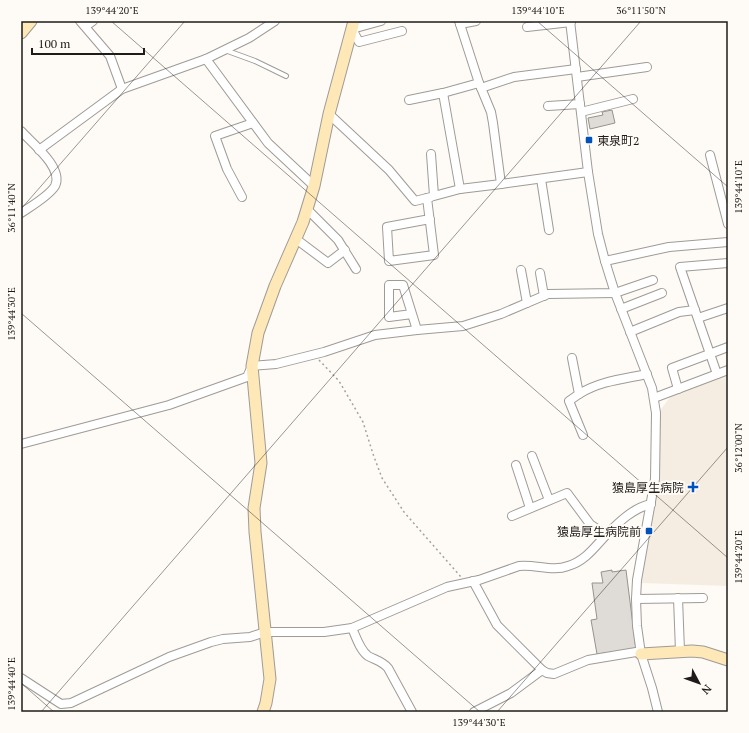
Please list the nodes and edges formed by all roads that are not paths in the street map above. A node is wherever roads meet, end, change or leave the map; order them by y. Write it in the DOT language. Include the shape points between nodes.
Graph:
graph roads {
  1 [pos="31,21"];
  2 [pos="93,21"];
  3 [pos="260,21"];
  4 [pos="275,21"];
  5 [pos="381,21"];
  6 [pos="476,21"];
  7 [pos="570,21"];
  8 [pos="459,22"];
  9 [pos="83,24"];
  10 [pos="353,25"];
  11 [pos="527,27"];
  12 [pos="262,30"];
  13 [pos="402,31"];
  14 [pos="21,33"];
  15 [pos="225,50"];
  16 [pos="206,59"];
  17 [pos="647,67"];
  18 [pos="577,73"];
  19 [pos="286,76"];
  20 [pos="480,86"];
  21 [pos="122,89"];
  22 [pos="442,93"];
  23 [pos="633,99"];
  24 [pos="409,100"];
  25 [pos="548,106"];
  26 [pos="580,108"];
  27 [pos="329,114"];
  28 [pos="253,123"];
  29 [pos="21,131"];
  30 [pos="39,150"];
  31 [pos="431,154"];
  32 [pos="710,155"];
  33 [pos="588,172"];
  34 [pos="541,179"];
  35 [pos="501,184"];
  36 [pos="314,186"];
  37 [pos="460,189"];
  38 [pos="242,197"];
  39 [pos="431,197"];
  40 [pos="307,209"];
  41 [pos="21,213"];
  42 [pos="430,219"];
  43 [pos="728,224"];
  44 [pos="549,230"];
  45 [pos="296,238"];
  46 [pos="728,242"];
  47 [pos="345,250"];
  48 [pos="605,261"];
  49 [pos="728,263"];
  50 [pos="356,269"];
  51 [pos="521,270"];
  52 [pos="540,273"];
  53 [pos="653,280"];
  54 [pos="615,293"];
  55 [pos="662,293"];
  56 [pos="544,296"];
  57 [pos="527,304"];
  58 [pos="728,308"];
  59 [pos="621,309"];
  60 [pos="695,310"];
  61 [pos="412,314"];
  62 [pos="698,318"];
  63 [pos="417,330"];
  64 [pos="630,332"];
  65 [pos="728,347"];
  66 [pos="711,354"];
  67 [pos="572,358"];
  68 [pos="252,366"];
  69 [pos="728,370"];
  70 [pos="647,374"];
  71 [pos="717,374"];
  72 [pos="678,389"];
  73 [pos="579,394"];
  74 [pos="654,398"];
  75 [pos="583,436"];
  76 [pos="21,444"];
  77 [pos="532,456"];
  78 [pos="516,465"];
  79 [pos="550,500"];
  80 [pos="651,504"];
  81 [pos="530,508"];
  82 [pos="512,516"];
  83 [pos="606,535"];
  84 [pos="469,582"];
  85 [pos="678,598"];
  86 [pos="703,598"];
  87 [pos="636,599"];
  88 [pos="352,628"];
  89 [pos="266,632"];
  90 [pos="680,651"];
  91 [pos="641,654"];
  92 [pos="728,660"];
  93 [pos="542,670"];
  94 [pos="21,678"];
  95 [pos="62,708"];
  96 [pos="263,712"];
  97 [pos="412,712"];
  98 [pos="474,712"];
  99 [pos="658,712"];
  1 -- 14 [label="street"];
  2 -- 9 [label="street"];
  3 -- 12 [label="street"];
  4 -- 12 [label="street"];
  5 -- 10 [label="street"];
  6 -- 8 [label="street"];
  7 -- 11 [label="street"];
  7 -- 18 [label="street"];
  8 -- 20 [label="street"];
  9 -- 21 [label="street" via="110,56"];
  10 -- 13 [label="street" via="360,42"];
  10 -- 27 [label="street"];
  12 -- 15 [label="street"];
  15 -- 16 [label="street"];
  15 -- 19 [label="lane"];
  16 -- 21 [label="street"];
  16 -- 28 [label="street"];
  17 -- 18 [label="street"];
  18 -- 20 [label="street" via="514,77"];
  18 -- 26 [label="street"];
  20 -- 22 [label="street"];
  20 -- 35 [label="street" via="491,112"];
  21 -- 30 [label="street"];
  22 -- 24 [label="street"];
  22 -- 37 [label="street"];
  23 -- 26 [label="street"];
  25 -- 26 [label="street"];
  26 -- 33 [label="street"];
  27 -- 36 [label="street"];
  27 -- 39 [label="street" via="389,170 415,200"];
  28 -- 36 [label="street" via="268,143"];
  28 -- 38 [label="street" via="215,136 227,169"];
  29 -- 30 [label="street"];
  30 -- 41 [label="street" via="56,172 57,179 50,191"];
  31 -- 39 [label="street"];
  32 -- 43 [label="street"];
  33 -- 34 [label="street"];
  33 -- 48 [label="street"];
  34 -- 35 [label="street"];
  34 -- 44 [label="street"];
  35 -- 37 [label="street"];
  36 -- 40 [label="street"];
  37 -- 39 [label="street"];
  39 -- 42 [label="street"];
  40 -- 45 [label="street"];
  40 -- 47 [label="street"];
  42 -- 42 [label="street" via="434,256 389,261 388,227"];
  45 -- 47 [label="street" via="328,263"];
  45 -- 68 [label="street" via="258,333"];
  46 -- 48 [label="street" via="669,247"];
  47 -- 50 [label="street"];
  48 -- 54 [label="street"];
  49 -- 60 [label="street" via="680,267"];
  51 -- 57 [label="street"];
  52 -- 56 [label="street"];
  53 -- 54 [label="street"];
  54 -- 56 [label="street"];
  54 -- 59 [label="street"];
  55 -- 59 [label="street"];
  56 -- 57 [label="street"];
  57 -- 63 [label="street" via="463,326"];
  58 -- 62 [label="street"];
  59 -- 64 [label="street"];
  60 -- 62 [label="street"];
  60 -- 64 [label="street" via="679,312"];
  61 -- 63 [label="street"];
  62 -- 66 [label="street"];
  63 -- 68 [label="street" via="375,335 276,364"];
  64 -- 70 [label="street"];
  65 -- 66 [label="street"];
  66 -- 71 [label="street"];
  66 -- 72 [label="street" via="672,368"];
  67 -- 73 [label="street"];
  68 -- 76 [label="street" via="247,377 169,405"];
  68 -- 89 [label="street" via="262,463 254,508 255,532"];
  69 -- 71 [label="street"];
  70 -- 73 [label="street" via="607,381"];
  70 -- 74 [label="street"];
  71 -- 72 [label="street"];
  72 -- 74 [label="street"];
  73 -- 75 [label="street" via="569,401"];
  74 -- 80 [label="street" via="656,458"];
  77 -- 79 [label="street"];
  78 -- 81 [label="street"];
  79 -- 81 [label="street"];
  79 -- 83 [label="street" via="566,493 590,524"];
  80 -- 83 [label="street" via="642,506"];
  80 -- 87 [label="street"];
  81 -- 82 [label="street"];
  83 -- 84 [label="street" via="584,559 567,567 519,566"];
  84 -- 88 [label="street" via="447,586"];
  84 -- 93 [label="street" via="497,625"];
  85 -- 86 [label="street"];
  85 -- 87 [label="street"];
  85 -- 90 [label="street"];
  87 -- 91 [label="street"];
  88 -- 89 [label="street" via="324,632"];
  88 -- 97 [label="street" via="367,655 388,668"];
  89 -- 95 [label="street" via="250,637 211,642 169,657"];
  89 -- 96 [label="street" via="270,678"];
  90 -- 91 [label="street"];
  90 -- 92 [label="street" via="703,652"];
  91 -- 93 [label="street" via="636,652 588,660 554,674"];
  91 -- 99 [label="street"];
  93 -- 98 [label="street" via="511,693"];
  94 -- 95 [label="street"];
}
